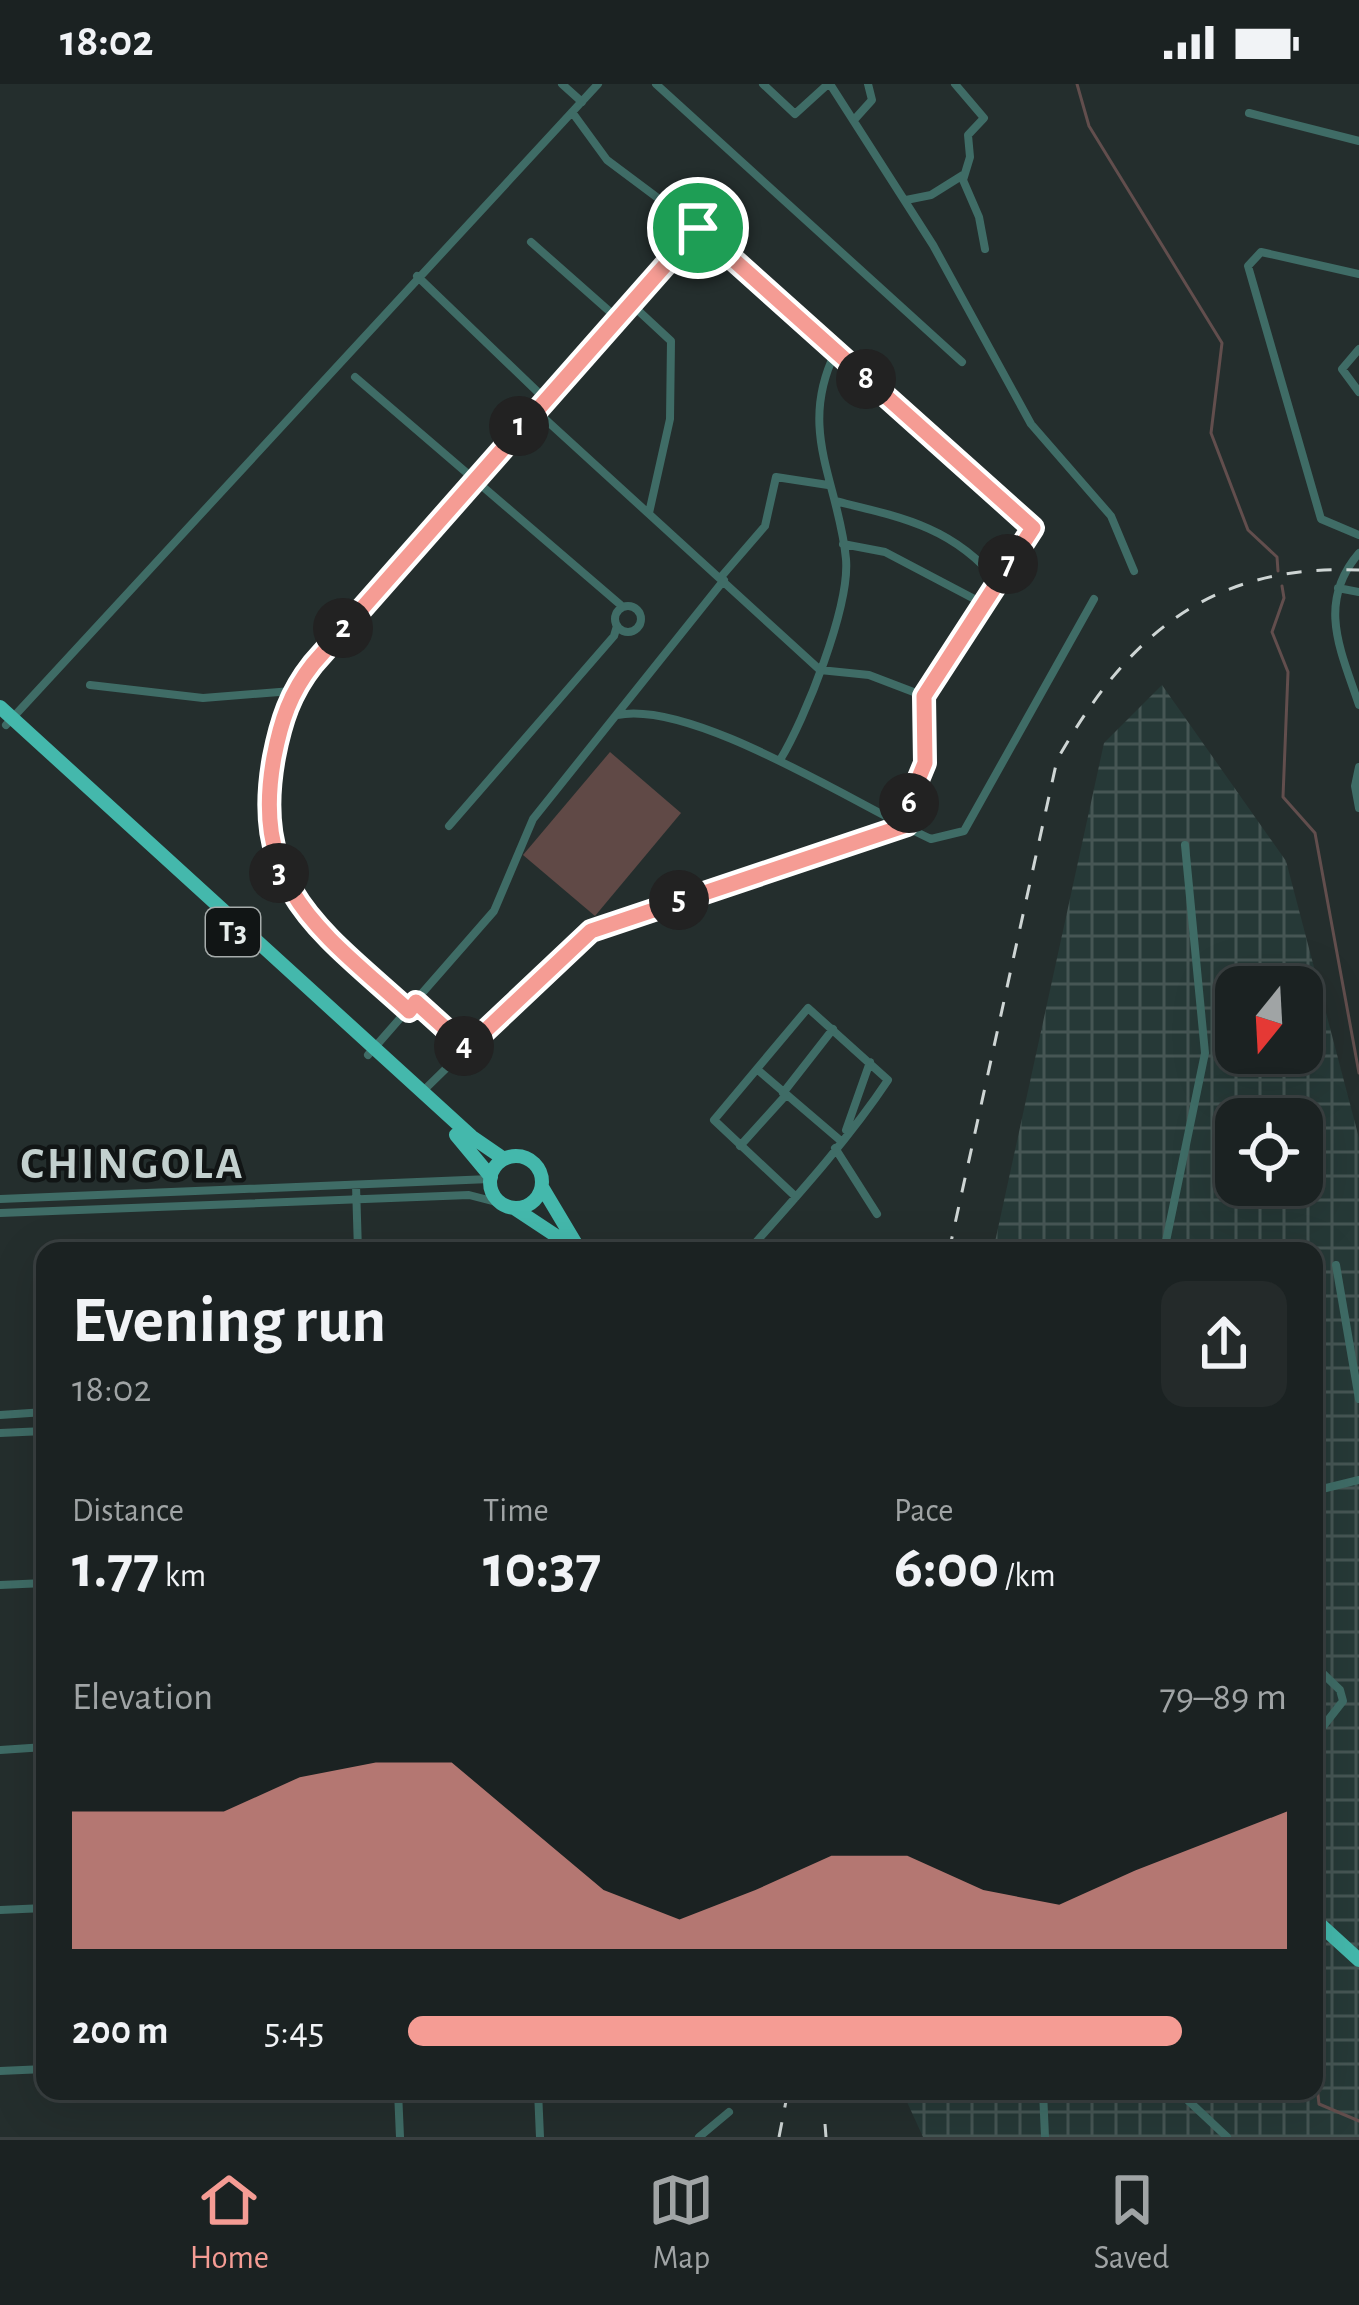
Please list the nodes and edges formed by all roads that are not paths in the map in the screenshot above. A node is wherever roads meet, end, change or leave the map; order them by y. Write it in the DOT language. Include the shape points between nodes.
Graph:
graph roads {
  1 [pos="562,84"];
  2 [pos="598,84"];
  3 [pos="656,84"];
  4 [pos="763,84"];
  5 [pos="829,84"];
  6 [pos="868,84"];
  7 [pos="955,84"];
  8 [pos="581,102"];
  9 [pos="572,112"];
  10 [pos="1249,113"];
  11 [pos="854,120"];
  12 [pos="1359,141"];
  13 [pos="964,175"];
  14 [pos="905,200"];
  15 [pos="698,228"];
  16 [pos="531,242"];
  17 [pos="985,249"];
  18 [pos="1359,274"];
  19 [pos="417,276"];
  20 [pos="629,302"];
  21 [pos="617,318"];
  22 [pos="1359,349"];
  23 [pos="836,353"];
  24 [pos="962,362"];
  25 [pos="355,377"];
  26 [pos="1359,392"];
  27 [pos="544,398"];
  28 [pos="534,410"];
  29 [pos="471,479"];
  30 [pos="828,485"];
  31 [pos="835,502"];
  32 [pos="649,515"];
  33 [pos="1359,535"];
  34 [pos="843,544"];
  35 [pos="1359,553"];
  36 [pos="1134,571"];
  37 [pos="722,579"];
  38 [pos="997,581"];
  39 [pos="1338,588"];
  40 [pos="1359,592"];
  41 [pos="1094,599"];
  42 [pos="611,602"];
  43 [pos="982,603"];
  44 [pos="623,608"];
  45 [pos="616,626"];
  46 [pos="820,670"];
  47 [pos="90,685"];
  48 [pos="292,691"];
  49 [pos="924,696"];
  50 [pos="1359,706"];
  51 [pos="617,715"];
  52 [pos="4,718"];
  53 [pos="780,760"];
  54 [pos="1359,766"];
  55 [pos="1359,808"];
  56 [pos="901,825"];
  57 [pos="449,826"];
  58 [pos="1185,845"];
  59 [pos="416,1002"];
  60 [pos="409,1011"];
  61 [pos="833,1029"];
  62 [pos="467,1048"];
  63 [pos="371,1051"];
  64 [pos="871,1062"];
  65 [pos="758,1070"];
  66 [pos="422,1092"];
  67 [pos="785,1094"];
  68 [pos="840,1140"];
  69 [pos="740,1146"];
  70 [pos="472,1151"];
  71 [pos="504,1160"];
  72 [pos="457,1178"];
  73 [pos="490,1178"];
  74 [pos="356,1185"];
  75 [pos="542,1187"];
  76 [pos="58,1196"];
  77 [pos="796,1197"];
  78 [pos="0,1199"];
  79 [pos="356,1199"];
  80 [pos="507,1206"];
  81 [pos="59,1211"];
  82 [pos="0,1213"];
  83 [pos="877,1214"];
  84 [pos="358,1242"];
  85 [pos="568,1242"];
  86 [pos="576,1242"];
  87 [pos="756,1242"];
  88 [pos="1166,1242"];
  89 [pos="1336,1265"];
  90 [pos="1359,1399"];
  91 [pos="36,1412"];
  92 [pos="0,1414"];
  93 [pos="36,1431"];
  94 [pos="0,1432"];
  95 [pos="1359,1480"];
  96 [pos="1323,1489"];
  97 [pos="36,1583"];
  98 [pos="0,1585"];
  99 [pos="1323,1674"];
  100 [pos="1323,1727"];
  101 [pos="36,1748"];
  102 [pos="0,1750"];
  103 [pos="36,1908"];
  104 [pos="0,1910"];
  105 [pos="1323,1927"];
  106 [pos="1359,1960"];
  107 [pos="36,2069"];
  108 [pos="0,2071"];
  109 [pos="398,2100"];
  110 [pos="538,2100"];
  111 [pos="1044,2100"];
  112 [pos="1188,2100"];
  113 [pos="729,2112"];
  114 [pos="400,2137"];
  115 [pos="540,2137"];
  116 [pos="699,2137"];
  117 [pos="1046,2137"];
  118 [pos="1227,2137"];
  1 -- 8 [label="street"];
  2 -- 8 [label="street"];
  3 -- 24 [label="street"];
  4 -- 5 [label="street" via="795,114"];
  5 -- 11 [label="street"];
  6 -- 11 [label="street" via="872,100"];
  7 -- 13 [label="street" via="984,118 968,135"];
  8 -- 9 [label="street"];
  9 -- 15 [label="street" via="608,160"];
  9 -- 19 [label="street"];
  10 -- 12 [label="street"];
  11 -- 14 [label="street"];
  13 -- 14 [label="street"];
  13 -- 17 [label="street"];
  14 -- 36 [label="street" via="1030,424 1111,516"];
  15 -- 20 [label="street"];
  15 -- 23 [label="street"];
  16 -- 21 [label="street"];
  18 -- 33 [label="street" via="1262,252 1248,266 1321,519"];
  19 -- 27 [label="street"];
  19 -- 52 [label="street" via="279,436"];
  20 -- 21 [label="street"];
  20 -- 32 [label="street" via="671,341 671,410"];
  21 -- 27 [label="street"];
  22 -- 26 [label="street" via="1342,369"];
  23 -- 30 [label="street" via="819,405"];
  23 -- 38 [label="street" via="1033,528"];
  25 -- 29 [label="street"];
  27 -- 28 [label="street"];
  28 -- 29 [label="street"];
  28 -- 32 [label="street"];
  29 -- 42 [label="street"];
  29 -- 48 [label="street"];
  30 -- 31 [label="street"];
  30 -- 37 [label="street" via="776,477 765,526"];
  31 -- 34 [label="street"];
  31 -- 38 [label="street" via="967,545"];
  32 -- 37 [label="street"];
  34 -- 43 [label="street" via="885,552"];
  34 -- 46 [label="street" via="845,576"];
  35 -- 39 [label="street"];
  37 -- 46 [label="street"];
  37 -- 51 [label="street"];
  38 -- 43 [label="street"];
  39 -- 40 [label="street"];
  39 -- 50 [label="street" via="1335,641"];
  41 -- 56 [label="street" via="964,831 939,840"];
  42 -- 44 [label="street"];
  42 -- 45 [label="street"];
  43 -- 49 [label="street"];
  44 -- 45 [label="street"];
  44 -- 45 [label="street" via="640,615 639,627"];
  45 -- 57 [label="street"];
  46 -- 49 [label="street" via="869,675"];
  46 -- 53 [label="street"];
  47 -- 48 [label="street" via="202,698"];
  48 -- 60 [label="street" via="269,787 282,880 320,930"];
  49 -- 56 [label="street" via="925,763"];
  51 -- 53 [label="street" via="650,711"];
  51 -- 59 [label="street" via="533,819 494,911"];
  52 -- 63 [label="highway, T3"];
  53 -- 56 [label="street"];
  54 -- 55 [label="street"];
  56 -- 62 [label="street" via="591,931"];
  58 -- 88 [label="street" via="1204,1053"];
  59 -- 60 [label="street"];
  59 -- 62 [label="street"];
  60 -- 63 [label="street"];
  61 -- 64 [label="street"];
  61 -- 65 [label="street" via="803,1009"];
  61 -- 67 [label="street"];
  62 -- 66 [label="street"];
  63 -- 66 [label="highway, T3"];
  63 -- 70 [label="highway, T3"];
  64 -- 68 [label="street"];
  64 -- 68 [label="street" via="888,1079"];
  65 -- 67 [label="street"];
  65 -- 69 [label="street" via="715,1120"];
  66 -- 71 [label="highway, T3"];
  67 -- 68 [label="street"];
  67 -- 69 [label="street"];
  68 -- 77 [label="street"];
  68 -- 83 [label="street"];
  69 -- 77 [label="street"];
  70 -- 72 [label="street" via="470,1169"];
  70 -- 73 [label="highway, T3"];
  71 -- 73 [label="highway"];
  71 -- 75 [label="highway, T3" via="528,1159"];
  72 -- 73 [label="street"];
  72 -- 74 [label="street"];
  73 -- 80 [label="highway, T3"];
  74 -- 76 [label="street"];
  74 -- 79 [label="street"];
  75 -- 80 [label="highway" via="532,1203"];
  75 -- 86 [label="highway, T3"];
  76 -- 78 [label="street"];
  76 -- 81 [label="street"];
  77 -- 87 [label="street"];
  79 -- 80 [label="street" via="469,1195"];
  79 -- 81 [label="street"];
  79 -- 84 [label="street"];
  80 -- 85 [label="highway, T3"];
  81 -- 82 [label="street"];
  89 -- 90 [label="street"];
  91 -- 92 [label="street"];
  93 -- 94 [label="street"];
  95 -- 96 [label="street"];
  97 -- 98 [label="street"];
  99 -- 100 [label="street" via="1343,1701"];
  101 -- 102 [label="street"];
  103 -- 104 [label="street"];
  105 -- 106 [label="highway"];
  107 -- 108 [label="street"];
  109 -- 114 [label="street"];
  110 -- 115 [label="street"];
  111 -- 117 [label="street"];
  112 -- 118 [label="street"];
  113 -- 116 [label="street"];
}
